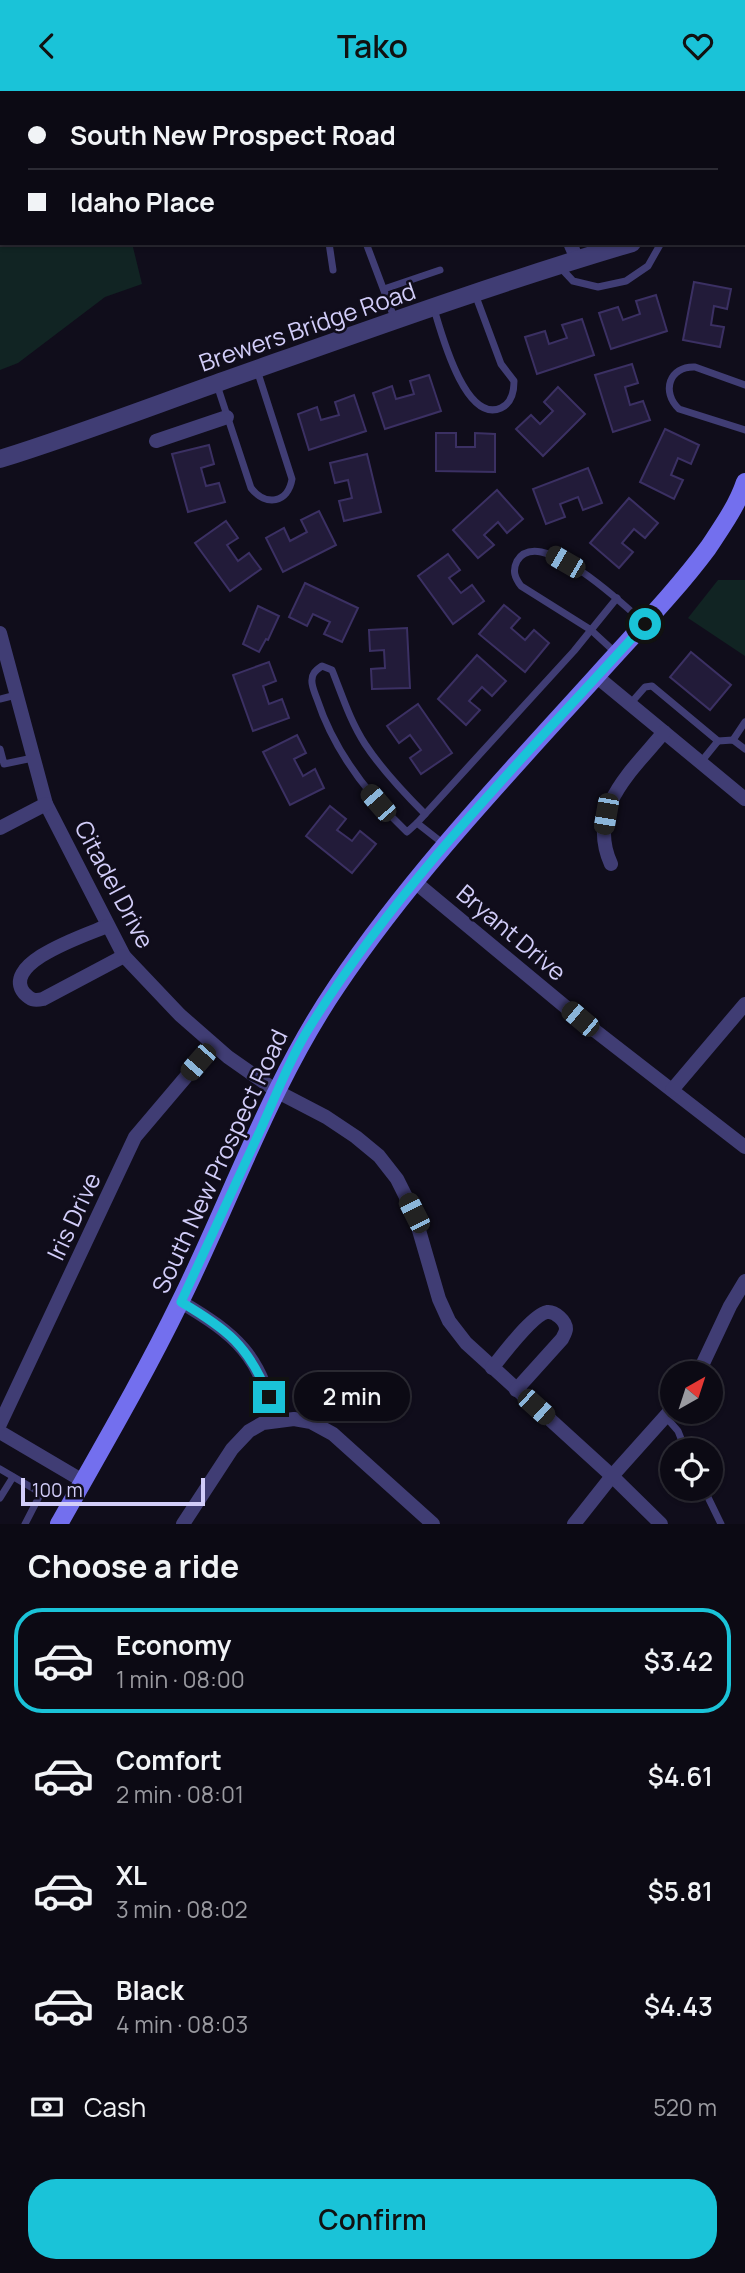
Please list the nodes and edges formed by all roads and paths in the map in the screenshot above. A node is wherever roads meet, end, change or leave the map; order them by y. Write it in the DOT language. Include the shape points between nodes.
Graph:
graph roads {
  1 [pos="329,245"];
  2 [pos="367,245"];
  3 [pos="618,245"];
  4 [pos="660,245"];
  5 [pos="574,251"];
  6 [pos="559,265"];
  7 [pos="440,269"];
  8 [pos="334,270"];
  9 [pos="384,289"];
  10 [pos="475,294"];
  11 [pos="434,308"];
  12 [pos="396,321"];
  13 [pos="257,369"];
  14 [pos="216,383"];
  15 [pos="745,385"];
  16 [pos="227,417"];
  17 [pos="745,430"];
  18 [pos="156,440"];
  19 [pos="0,459"];
  20 [pos="745,482"];
  21 [pos="617,599"];
  22 [pos="645,624"];
  23 [pos="591,630"];
  24 [pos="0,633"];
  25 [pos="617,654"];
  26 [pos="596,676"];
  27 [pos="16,695"];
  28 [pos="0,699"];
  29 [pos="630,704"];
  30 [pos="745,722"];
  31 [pos="664,732"];
  32 [pos="733,740"];
  33 [pos="718,741"];
  34 [pos="0,749"];
  35 [pos="745,749"];
  36 [pos="33,758"];
  37 [pos="701,762"];
  38 [pos="745,799"];
  39 [pos="47,804"];
  40 [pos="425,814"];
  41 [pos="417,823"];
  42 [pos="0,828"];
  43 [pos="446,846"];
  44 [pos="611,864"];
  45 [pos="415,882"];
  46 [pos="107,926"];
  47 [pos="124,956"];
  48 [pos="745,1004"];
  49 [pos="213,1045"];
  50 [pos="672,1090"];
  51 [pos="278,1092"];
  52 [pos="745,1147"];
  53 [pos="745,1281"];
  54 [pos="181,1302"];
  55 [pos="704,1361"];
  56 [pos="492,1368"];
  57 [pos="516,1390"];
  58 [pos="274,1421"];
  59 [pos="660,1422"];
  60 [pos="0,1424"];
  61 [pos="0,1432"];
  62 [pos="0,1469"];
  63 [pos="612,1475"];
  64 [pos="13,1477"];
  65 [pos="83,1481"];
  66 [pos="0,1498"];
  67 [pos="710,1501"];
  68 [pos="25,1524"];
  69 [pos="59,1524"];
  70 [pos="183,1524"];
  71 [pos="433,1524"];
  72 [pos="575,1524"];
  73 [pos="661,1524"];
  74 [pos="721,1524"];
  1 -- 8 [label="lane"];
  2 -- 9 [label="lane"];
  3 -- 5 [label="street, Brewers Bridge Road"];
  4 -- 6 [label="lane" via="648,266 626,281 598,287 573,281"];
  5 -- 6 [label="street, Brewers Bridge Road"];
  6 -- 10 [label="street, Brewers Bridge Road"];
  7 -- 9 [label="lane"];
  9 -- 12 [label="lane"];
  10 -- 11 [label="street, Brewers Bridge Road"];
  10 -- 11 [label="lane" via="501,364 514,381 511,400 500,408 486,410 468,394 446,351"];
  11 -- 12 [label="street, Brewers Bridge Road"];
  12 -- 13 [label="street, Brewers Bridge Road"];
  13 -- 14 [label="street, Brewers Bridge Road"];
  13 -- 16 [label="lane" via="292,479 278,500 265,500 251,488"];
  14 -- 16 [label="lane"];
  14 -- 19 [label="street, Brewers Bridge Road"];
  15 -- 17 [label="lane" via="687,367 674,375 669,390 671,401 679,408"];
  16 -- 18 [label="street"];
  20 -- 22 [label="main road, South New Prospect Road" via="717,535"];
  21 -- 22 [label="lane"];
  21 -- 23 [label="lane"];
  21 -- 23 [label="lane" via="547,552 527,551 520,557 514,572 521,586"];
  22 -- 25 [label="main road, South New Prospect Road"];
  23 -- 25 [label="lane"];
  23 -- 40 [label="lane"];
  24 -- 27 [label="street, Citadel Drive"];
  25 -- 26 [label="main road, South New Prospect Road"];
  26 -- 29 [label="street"];
  26 -- 43 [label="main road, South New Prospect Road"];
  27 -- 28 [label="lane"];
  27 -- 36 [label="street, Citadel Drive"];
  29 -- 31 [label="street"];
  29 -- 33 [label="lane" via="645,687 652,686"];
  30 -- 32 [label="lane"];
  31 -- 37 [label="street"];
  31 -- 44 [label="street" via="609,803 602,834"];
  32 -- 33 [label="lane"];
  32 -- 35 [label="lane"];
  33 -- 37 [label="lane"];
  34 -- 36 [label="lane" via="4,764"];
  36 -- 39 [label="street, Citadel Drive"];
  37 -- 38 [label="street"];
  39 -- 42 [label="street"];
  39 -- 46 [label="street, Citadel Drive"];
  40 -- 41 [label="lane"];
  40 -- 41 [label="lane" via="364,743 332,670 322,666 313,673 312,681 321,713 343,755 368,791 407,832"];
  41 -- 43 [label="lane"];
  43 -- 45 [label="main road, South New Prospect Road"];
  45 -- 50 [label="street, Bryant Drive"];
  45 -- 51 [label="main road, South New Prospect Road" via="320,1012"];
  46 -- 47 [label="street, Citadel Drive"];
  46 -- 47 [label="street" via="34,957 21,969 20,989 30,999 43,999"];
  47 -- 49 [label="street, Citadel Drive"];
  48 -- 50 [label="street"];
  49 -- 51 [label="street, Citadel Drive"];
  49 -- 60 [label="street, Iris Drive" via="135,1137"];
  50 -- 52 [label="street, Bryant Drive"];
  51 -- 54 [label="main road, South New Prospect Road"];
  51 -- 56 [label="street, Citadel Drive" via="356,1137 397,1179 414,1213 449,1321"];
  53 -- 55 [label="street"];
  54 -- 58 [label="street" via="220,1327 246,1352 260,1373"];
  54 -- 65 [label="main road, South New Prospect Road"];
  56 -- 57 [label="street, Citadel Drive"];
  56 -- 57 [label="street" via="537,1317 555,1313 565,1323 562,1339"];
  57 -- 63 [label="street, Citadel Drive"];
  58 -- 70 [label="street" via="249,1431 232,1449"];
  58 -- 71 [label="street" via="311,1422 333,1434"];
  59 -- 63 [label="street"];
  61 -- 65 [label="street"];
  62 -- 64 [label="lane"];
  63 -- 72 [label="street"];
  63 -- 73 [label="street, Citadel Drive"];
  64 -- 66 [label="lane"];
  64 -- 68 [label="lane" via="41,1493"];
  65 -- 69 [label="main road, South New Prospect Road"];
  67 -- 74 [label="lane"];
}
